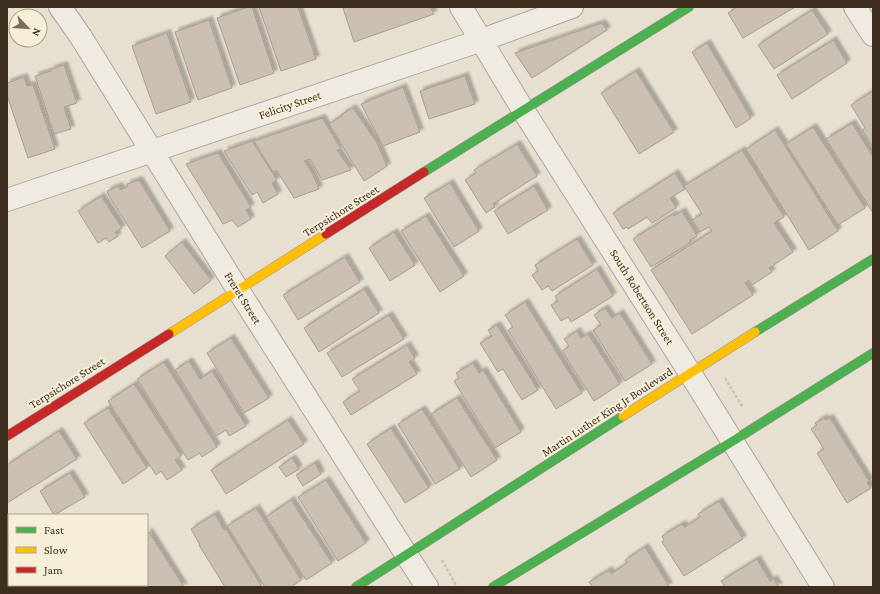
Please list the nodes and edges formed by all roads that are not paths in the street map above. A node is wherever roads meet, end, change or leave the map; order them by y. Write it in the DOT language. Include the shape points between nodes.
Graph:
graph roads {
  1 [pos="60,7"];
  2 [pos="461,7"];
  3 [pos="572,7"];
  4 [pos="689,7"];
  5 [pos="855,7"];
  6 [pos="873,35"];
  7 [pos="482,40"];
  8 [pos="523,110"];
  9 [pos="152,152"];
  10 [pos="7,200"];
  11 [pos="873,260"];
  12 [pos="238,290"];
  13 [pos="873,353"];
  14 [pos="690,372"];
  15 [pos="7,436"];
  16 [pos="733,441"];
  17 [pos="407,555"];
  18 [pos="356,587"];
  19 [pos="427,587"];
  20 [pos="493,587"];
  21 [pos="823,587"];
  1 -- 9 [label="street, Freret Street"];
  2 -- 7 [label="street, South Robertson Street"];
  3 -- 7 [label="street, Felicity Street"];
  4 -- 8 [label="street, Terpsichore Street"];
  5 -- 6 [label="street"];
  7 -- 8 [label="street, South Robertson Street"];
  7 -- 9 [label="street, Felicity Street"];
  8 -- 12 [label="street, Terpsichore Street"];
  8 -- 14 [label="street, South Robertson Street"];
  9 -- 10 [label="street, Felicity Street"];
  9 -- 12 [label="street, Freret Street"];
  11 -- 14 [label="street, Martin Luther King Jr Boulevard"];
  12 -- 15 [label="street, Terpsichore Street"];
  12 -- 17 [label="street, Freret Street"];
  13 -- 16 [label="street"];
  14 -- 16 [label="street, South Robertson Street"];
  14 -- 17 [label="street, Martin Luther King Jr Boulevard"];
  16 -- 20 [label="street"];
  16 -- 21 [label="street, South Robertson Street"];
  17 -- 18 [label="street, Martin Luther King Jr Boulevard"];
  17 -- 19 [label="street, Freret Street"];
}
